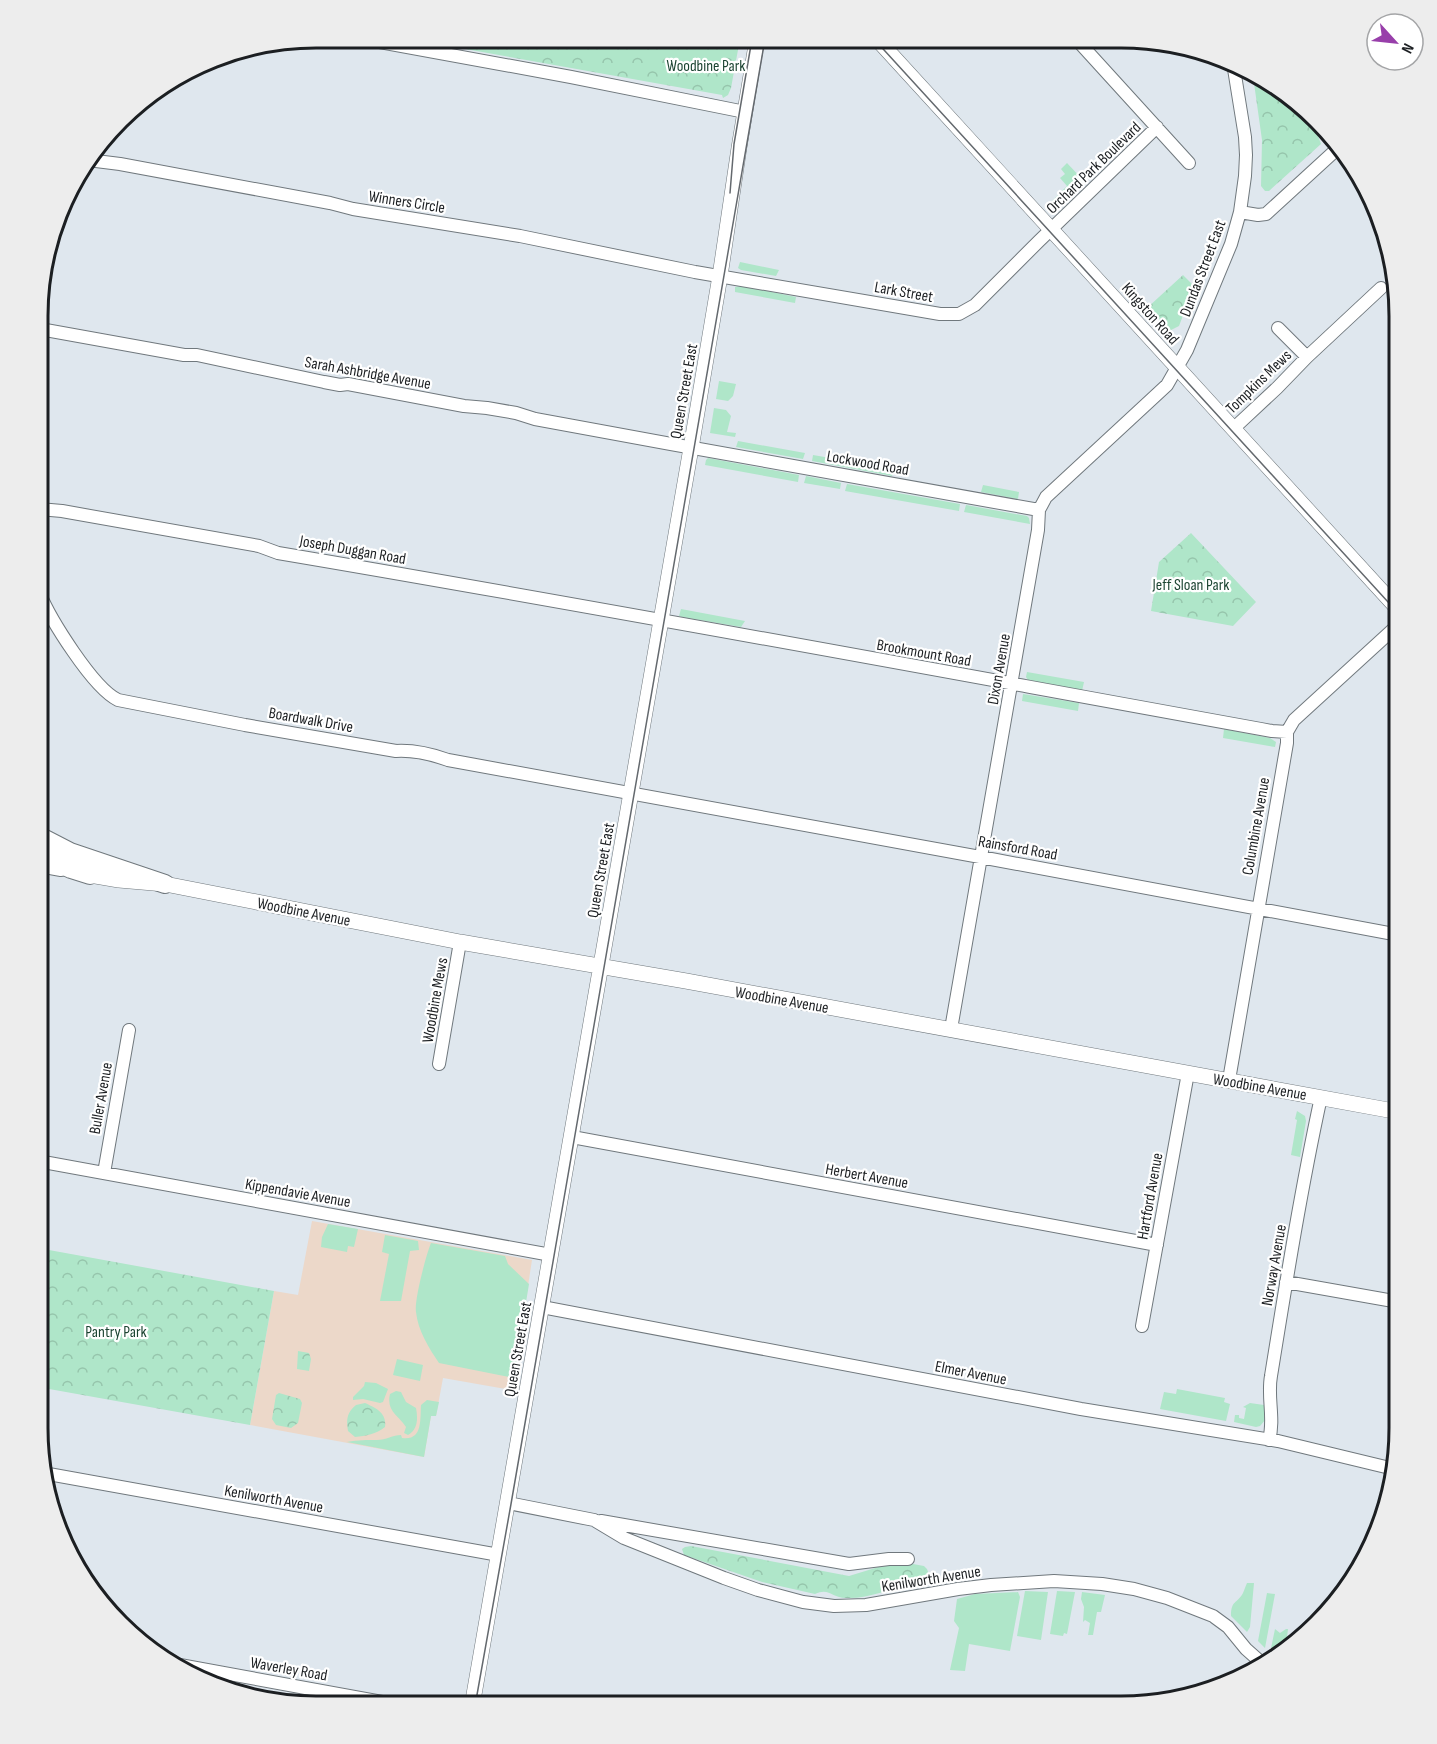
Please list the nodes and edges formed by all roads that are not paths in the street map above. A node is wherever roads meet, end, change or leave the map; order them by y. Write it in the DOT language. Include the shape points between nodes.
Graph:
graph roads {
  1 [pos="413,48"];
  2 [pos="756,48"];
  3 [pos="886,48"];
  4 [pos="1084,48"];
  5 [pos="1235,74"];
  6 [pos="745,112"];
  7 [pos="1158,127"];
  8 [pos="1333,152"];
  9 [pos="97,161"];
  10 [pos="1189,163"];
  11 [pos="1240,212"];
  12 [pos="1050,230"];
  13 [pos="720,276"];
  14 [pos="1381,288"];
  15 [pos="1278,328"];
  16 [pos="48,330"];
  17 [pos="1307,357"];
  18 [pos="1177,368"];
  19 [pos="1233,429"];
  20 [pos="691,448"];
  21 [pos="48,510"];
  22 [pos="1039,510"];
  23 [pos="1389,599"];
  24 [pos="48,608"];
  25 [pos="661,621"];
  26 [pos="1389,633"];
  27 [pos="1013,684"];
  28 [pos="1287,732"];
  29 [pos="631,794"];
  30 [pos="48,841"];
  31 [pos="981,857"];
  32 [pos="48,858"];
  33 [pos="48,868"];
  34 [pos="90,875"];
  35 [pos="165,884"];
  36 [pos="1258,908"];
  37 [pos="1389,933"];
  38 [pos="460,942"];
  39 [pos="601,967"];
  40 [pos="951,1029"];
  41 [pos="129,1030"];
  42 [pos="440,1064"];
  43 [pos="1188,1073"];
  44 [pos="1229,1080"];
  45 [pos="1321,1097"];
  46 [pos="1389,1110"];
  47 [pos="572,1137"];
  48 [pos="48,1163"];
  49 [pos="104,1173"];
  50 [pos="1157,1245"];
  51 [pos="551,1255"];
  52 [pos="1286,1282"];
  53 [pos="1389,1300"];
  54 [pos="542,1307"];
  55 [pos="1142,1326"];
  56 [pos="1269,1440"];
  57 [pos="1386,1467"];
  58 [pos="52,1474"];
  59 [pos="508,1503"];
  60 [pos="594,1520"];
  61 [pos="499,1555"];
  62 [pos="908,1559"];
  63 [pos="1257,1659"];
  64 [pos="199,1668"];
  65 [pos="349,1696"];
  66 [pos="477,1696"];
  1 -- 6 [label="street"];
  2 -- 6 [label="main road, Queen Street East"];
  3 -- 12 [label="main road, Kingston Road"];
  4 -- 7 [label="street, Orchard Park Boulevard"];
  5 -- 11 [label="street, Dundas Street East" via="1245,137"];
  6 -- 13 [label="main road, Queen Street East"];
  7 -- 10 [label="street, Orchard Park Boulevard"];
  7 -- 12 [label="street, Orchard Park Boulevard"];
  8 -- 11 [label="street" via="1266,214"];
  9 -- 13 [label="street, Winners Circle" via="520,236"];
  11 -- 18 [label="street, Dundas Street East" via="1231,244"];
  12 -- 13 [label="street, Lark Street" via="975,305 959,314 933,313"];
  12 -- 18 [label="main road, Kingston Road"];
  13 -- 20 [label="main road, Queen Street East"];
  14 -- 17 [label="street, Tompkins Mews"];
  15 -- 17 [label="street, Tompkins Mews"];
  16 -- 20 [label="street, Sarah Ashbridge Avenue"];
  17 -- 19 [label="street, Tompkins Mews"];
  18 -- 19 [label="main road, Kingston Road"];
  18 -- 22 [label="street" via="1167,385 1046,497"];
  19 -- 23 [label="main road, Kingston Road"];
  20 -- 22 [label="street, Lockwood Road"];
  20 -- 25 [label="main road, Queen Street East"];
  21 -- 25 [label="street, Joseph Duggan Road"];
  22 -- 27 [label="street, Dixon Avenue"];
  24 -- 29 [label="street, Boardwalk Drive" via="96,682 118,700 396,751 409,750"];
  25 -- 27 [label="street, Brookmount Road"];
  25 -- 29 [label="main road, Queen Street East"];
  26 -- 28 [label="street" via="1294,720"];
  27 -- 28 [label="street, Brookmount Road"];
  27 -- 31 [label="street, Dixon Avenue"];
  28 -- 36 [label="street, Columbine Avenue"];
  29 -- 31 [label="street, Rainsford Road"];
  29 -- 39 [label="main road, Queen Street East"];
  30 -- 35 [label="highway, Woodbine Avenue" via="70,852"];
  31 -- 36 [label="street, Rainsford Road"];
  31 -- 40 [label="street, Dixon Avenue"];
  32 -- 34 [label="highway"];
  33 -- 34 [label="street, Woodbine Avenue"];
  34 -- 35 [label="main road, Woodbine Avenue"];
  35 -- 38 [label="main road, Woodbine Avenue"];
  36 -- 37 [label="street, Rainsford Road"];
  36 -- 44 [label="street, Columbine Avenue"];
  38 -- 39 [label="main road, Woodbine Avenue"];
  38 -- 42 [label="street, Woodbine Mews"];
  39 -- 40 [label="main road, Woodbine Avenue"];
  39 -- 47 [label="main road, Queen Street East"];
  40 -- 43 [label="main road, Woodbine Avenue"];
  41 -- 49 [label="street, Buller Avenue"];
  43 -- 44 [label="main road, Woodbine Avenue"];
  43 -- 50 [label="street, Hartford Avenue"];
  44 -- 45 [label="main road, Woodbine Avenue"];
  45 -- 46 [label="main road, Woodbine Avenue"];
  45 -- 52 [label="street, Norway Avenue"];
  47 -- 50 [label="street, Herbert Avenue"];
  47 -- 51 [label="main road, Queen Street East"];
  48 -- 49 [label="street, Kippendavie Avenue"];
  49 -- 51 [label="street, Kippendavie Avenue"];
  50 -- 55 [label="street, Hartford Avenue"];
  51 -- 54 [label="main road, Queen Street East"];
  52 -- 53 [label="street"];
  52 -- 56 [label="street, Norway Avenue" via="1270,1384"];
  54 -- 56 [label="street, Elmer Avenue" via="1071,1407"];
  54 -- 59 [label="main road, Queen Street East"];
  56 -- 57 [label="street, Elmer Avenue"];
  58 -- 61 [label="street, Kenilworth Avenue"];
  59 -- 60 [label="street, Kenilworth Avenue"];
  59 -- 61 [label="main road, Queen Street East"];
  60 -- 62 [label="street, Kenilworth Avenue" via="849,1564"];
  60 -- 63 [label="street, Kenilworth Avenue" via="624,1538 724,1578 803,1602 866,1605 969,1587 1054,1581 1142,1591 1213,1616 1228,1626"];
  61 -- 66 [label="main road, Queen Street East"];
  64 -- 65 [label="street, Waverley Road"];
}
